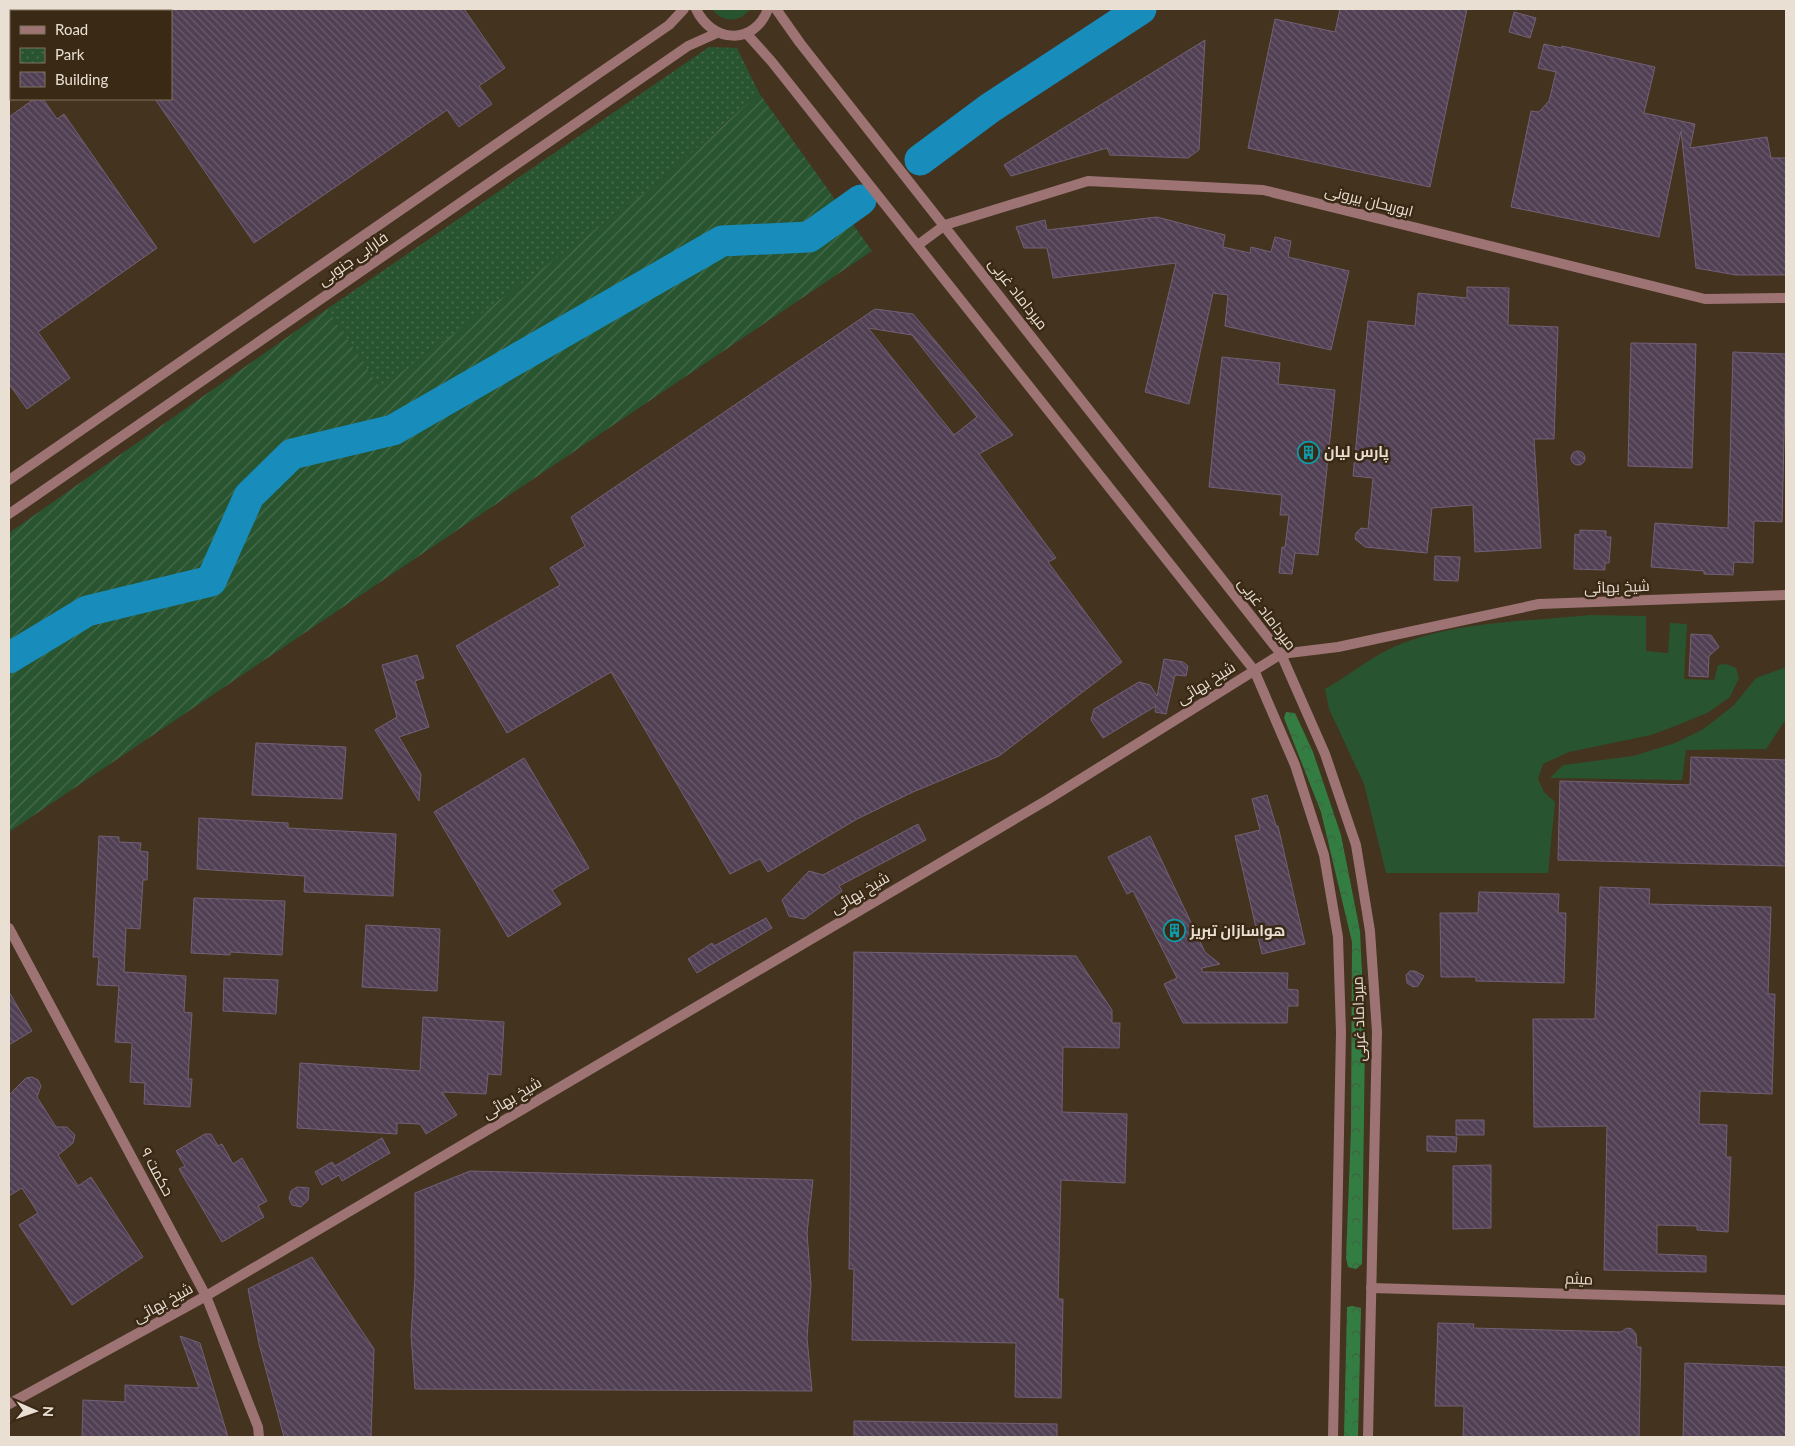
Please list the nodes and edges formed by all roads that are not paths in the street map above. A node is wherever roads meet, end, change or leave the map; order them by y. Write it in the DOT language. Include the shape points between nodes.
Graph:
graph roads {
  1 [pos="684,9"];
  2 [pos="696,9"];
  3 [pos="768,9"];
  4 [pos="776,9"];
  5 [pos="717,33"];
  6 [pos="746,34"];
  7 [pos="945,225"];
  8 [pos="918,245"];
  9 [pos="1786,298"];
  10 [pos="9,480"];
  11 [pos="9,514"];
  12 [pos="1786,596"];
  13 [pos="1281,654"];
  14 [pos="1254,670"];
  15 [pos="9,928"];
  16 [pos="1371,1288"];
  17 [pos="206,1296"];
  18 [pos="1786,1300"];
  19 [pos="9,1404"];
  20 [pos="259,1437"];
  21 [pos="1333,1437"];
  22 [pos="1368,1437"];
  1 -- 10 [label="street, فارابی جنوبی" via="669,25"];
  2 -- 5 [label="street" via="701,19"];
  3 -- 6 [label="street" via="762,20"];
  4 -- 7 [label="street, میرداماد غربی"];
  5 -- 6 [label="street" via="726,36"];
  5 -- 11 [label="street, فارابی جنوبی" via="688,46"];
  6 -- 8 [label="street, میرداماد غربی"];
  7 -- 8 [label="street, ابوریحان بیرونی"];
  7 -- 9 [label="street, ابوریحان بیرونی" via="1088,181 1263,190 1705,299"];
  7 -- 13 [label="street, میرداماد غربی"];
  8 -- 14 [label="street, میرداماد غربی"];
  12 -- 13 [label="street, شیخ بهائی" via="1539,604 1338,647"];
  13 -- 14 [label="street, شیخ بهائی"];
  13 -- 16 [label="street, میرداماد غربی" via="1326,754 1356,845 1370,931 1377,1032"];
  14 -- 17 [label="street, شیخ بهائی" via="1047,800"];
  14 -- 21 [label="street, میرداماد غربی" via="1295,765 1324,855 1338,936 1341,1032"];
  15 -- 17 [label="street, حکمت ۹"];
  16 -- 18 [label="street, میثم"];
  16 -- 22 [label="street, میرداماد غربی"];
  17 -- 19 [label="street, شیخ بهائی"];
  17 -- 20 [label="street, حکمت ۹"];
}
